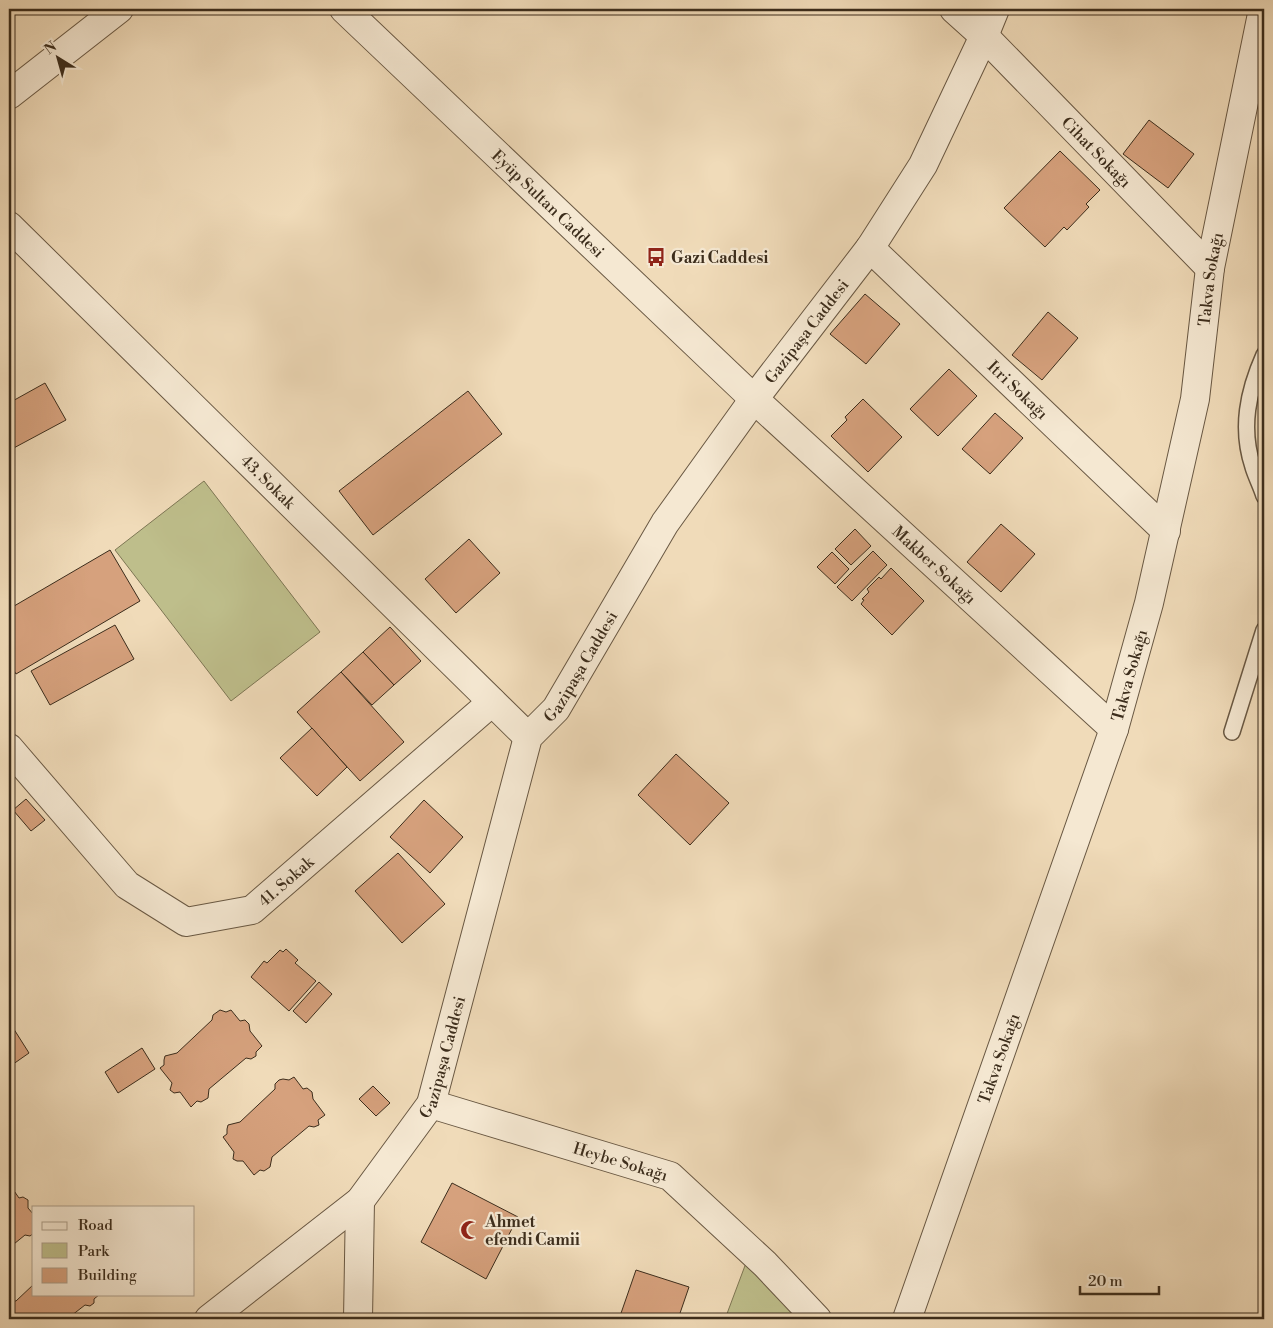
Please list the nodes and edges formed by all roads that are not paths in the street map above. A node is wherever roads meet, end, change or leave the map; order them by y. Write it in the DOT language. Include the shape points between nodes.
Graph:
graph roads {
  1 [pos="119,9"];
  2 [pos="344,9"];
  3 [pos="954,9"];
  4 [pos="995,9"];
  5 [pos="1263,9"];
  6 [pos="984,36"];
  7 [pos="9,95"];
  8 [pos="9,226"];
  9 [pos="870,248"];
  10 [pos="1210,268"];
  11 [pos="1264,355"];
  12 [pos="754,399"];
  13 [pos="1264,496"];
  14 [pos="1166,531"];
  15 [pos="1264,630"];
  16 [pos="492,702"];
  17 [pos="1114,729"];
  18 [pos="1232,732"];
  19 [pos="528,737"];
  20 [pos="9,748"];
  21 [pos="431,1104"];
  22 [pos="360,1201"];
  23 [pos="209,1319"];
  24 [pos="358,1319"];
  25 [pos="817,1319"];
  26 [pos="907,1319"];
  1 -- 7 [label="street"];
  2 -- 12 [label="street, Eyüp Sultan Caddesi"];
  3 -- 6 [label="street, Cihat Sokağı"];
  4 -- 6 [label="street, Gazipaşa Caddesi"];
  5 -- 10 [label="street, Takva Sokağı"];
  6 -- 9 [label="street, Gazipaşa Caddesi" via="923,165"];
  6 -- 10 [label="street, Cihat Sokağı"];
  8 -- 16 [label="street, 43. Sokak"];
  9 -- 12 [label="street, Gazipaşa Caddesi"];
  9 -- 14 [label="street, Itri Sokağı"];
  10 -- 14 [label="street, Takva Sokağı" via="1195,399"];
  11 -- 13 [label="lane" via="1250,389 1246,426 1253,468"];
  12 -- 17 [label="street, Makber Sokağı"];
  12 -- 19 [label="street, Gazipaşa Caddesi" via="665,524 556,708"];
  14 -- 17 [label="street, Takva Sokağı"];
  15 -- 18 [label="lane"];
  16 -- 19 [label="street, 43. Sokak"];
  16 -- 20 [label="street, 41. Sokak" via="252,910 186,922 127,885"];
  17 -- 26 [label="street, Takva Sokağı"];
  19 -- 21 [label="street, Gazipaşa Caddesi"];
  21 -- 22 [label="street, Gazipaşa Caddesi"];
  21 -- 25 [label="street, Heybe Sokağı" via="670,1176 765,1264"];
  22 -- 23 [label="street, Gazipaşa Caddesi"];
  22 -- 24 [label="street"];
}
